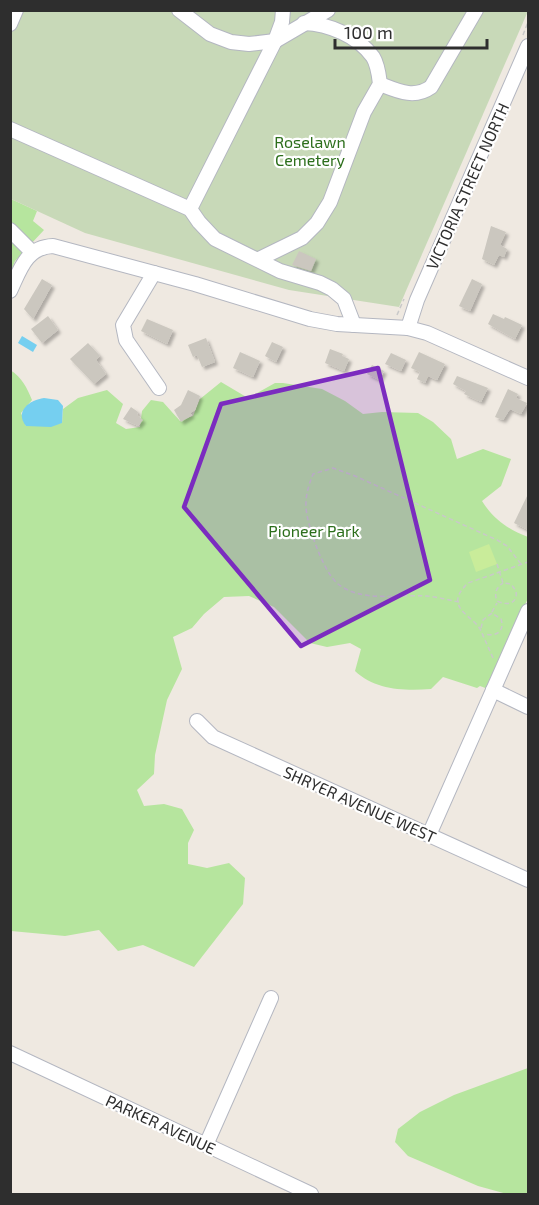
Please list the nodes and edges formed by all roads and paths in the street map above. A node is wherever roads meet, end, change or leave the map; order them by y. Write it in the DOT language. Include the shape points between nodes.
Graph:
graph roads {
  1 [pos="16,10"];
  2 [pos="179,10"];
  3 [pos="283,10"];
  4 [pos="328,10"];
  5 [pos="338,10"];
  6 [pos="476,10"];
  7 [pos="10,24"];
  8 [pos="304,24"];
  9 [pos="336,30"];
  10 [pos="275,41"];
  11 [pos="528,45"];
  12 [pos="380,84"];
  13 [pos="10,129"];
  14 [pos="190,209"];
  15 [pos="10,230"];
  16 [pos="32,252"];
  17 [pos="259,259"];
  18 [pos="154,273"];
  19 [pos="10,291"];
  20 [pos="354,325"];
  21 [pos="408,327"];
  22 [pos="528,378"];
  23 [pos="159,388"];
  24 [pos="528,562"];
  25 [pos="496,564"];
  26 [pos="521,564"];
  27 [pos="499,572"];
  28 [pos="503,584"];
  29 [pos="497,601"];
  30 [pos="459,602"];
  31 [pos="528,611"];
  32 [pos="492,613"];
  33 [pos="480,628"];
  34 [pos="483,633"];
  35 [pos="502,670"];
  36 [pos="493,690"];
  37 [pos="528,707"];
  38 [pos="197,721"];
  39 [pos="429,836"];
  40 [pos="528,880"];
  41 [pos="271,998"];
  42 [pos="10,1053"];
  43 [pos="206,1145"];
  44 [pos="311,1194"];
  1 -- 7 [label="street"];
  2 -- 10 [label="street" via="210,34 231,42"];
  3 -- 10 [label="street"];
  4 -- 8 [label="street"];
  5 -- 9 [label="street"];
  6 -- 12 [label="street" via="430,87 421,94"];
  8 -- 9 [label="street"];
  8 -- 10 [label="street"];
  9 -- 12 [label="street" via="358,41 374,58"];
  10 -- 14 [label="street"];
  11 -- 21 [label="street, VICTORIA STREET NORTH"];
  12 -- 17 [label="street" via="364,112 330,202 317,223 302,238"];
  13 -- 14 [label="street"];
  14 -- 17 [label="street" via="215,239"];
  15 -- 16 [label="street"];
  16 -- 18 [label="street" via="53,246"];
  16 -- 19 [label="street"];
  17 -- 20 [label="street" via="280,271 332,289 344,299"];
  18 -- 20 [label="street" via="310,319"];
  18 -- 23 [label="street" via="123,325 126,340"];
  20 -- 21 [label="street"];
  21 -- 22 [label="street"];
  24 -- 26 [label="path"];
  25 -- 27 [label="path"];
  26 -- 27 [label="path"];
  26 -- 30 [label="path" via="497,540 355,476 333,468 313,474 306,494 307,518 318,553 337,583 368,595 427,596"];
  27 -- 28 [label="path"];
  27 -- 30 [label="path" via="464,587"];
  28 -- 29 [label="path" via="496,591"];
  28 -- 29 [label="path" via="514,587 516,599 507,604"];
  29 -- 32 [label="path"];
  30 -- 33 [label="path" via="462,613"];
  31 -- 35 [label="street"];
  32 -- 33 [label="path"];
  32 -- 34 [label="path" via="501,619 502,627 494,635"];
  33 -- 34 [label="path"];
  34 -- 35 [label="path" via="496,667"];
  35 -- 36 [label="street"];
  36 -- 37 [label="street"];
  36 -- 39 [label="street"];
  38 -- 39 [label="street, SHRYER AVENUE WEST" via="213,737"];
  39 -- 40 [label="street, SHRYER AVENUE WEST"];
  41 -- 43 [label="street"];
  42 -- 43 [label="street, PARKER AVENUE"];
  43 -- 44 [label="street, PARKER AVENUE"];
}
